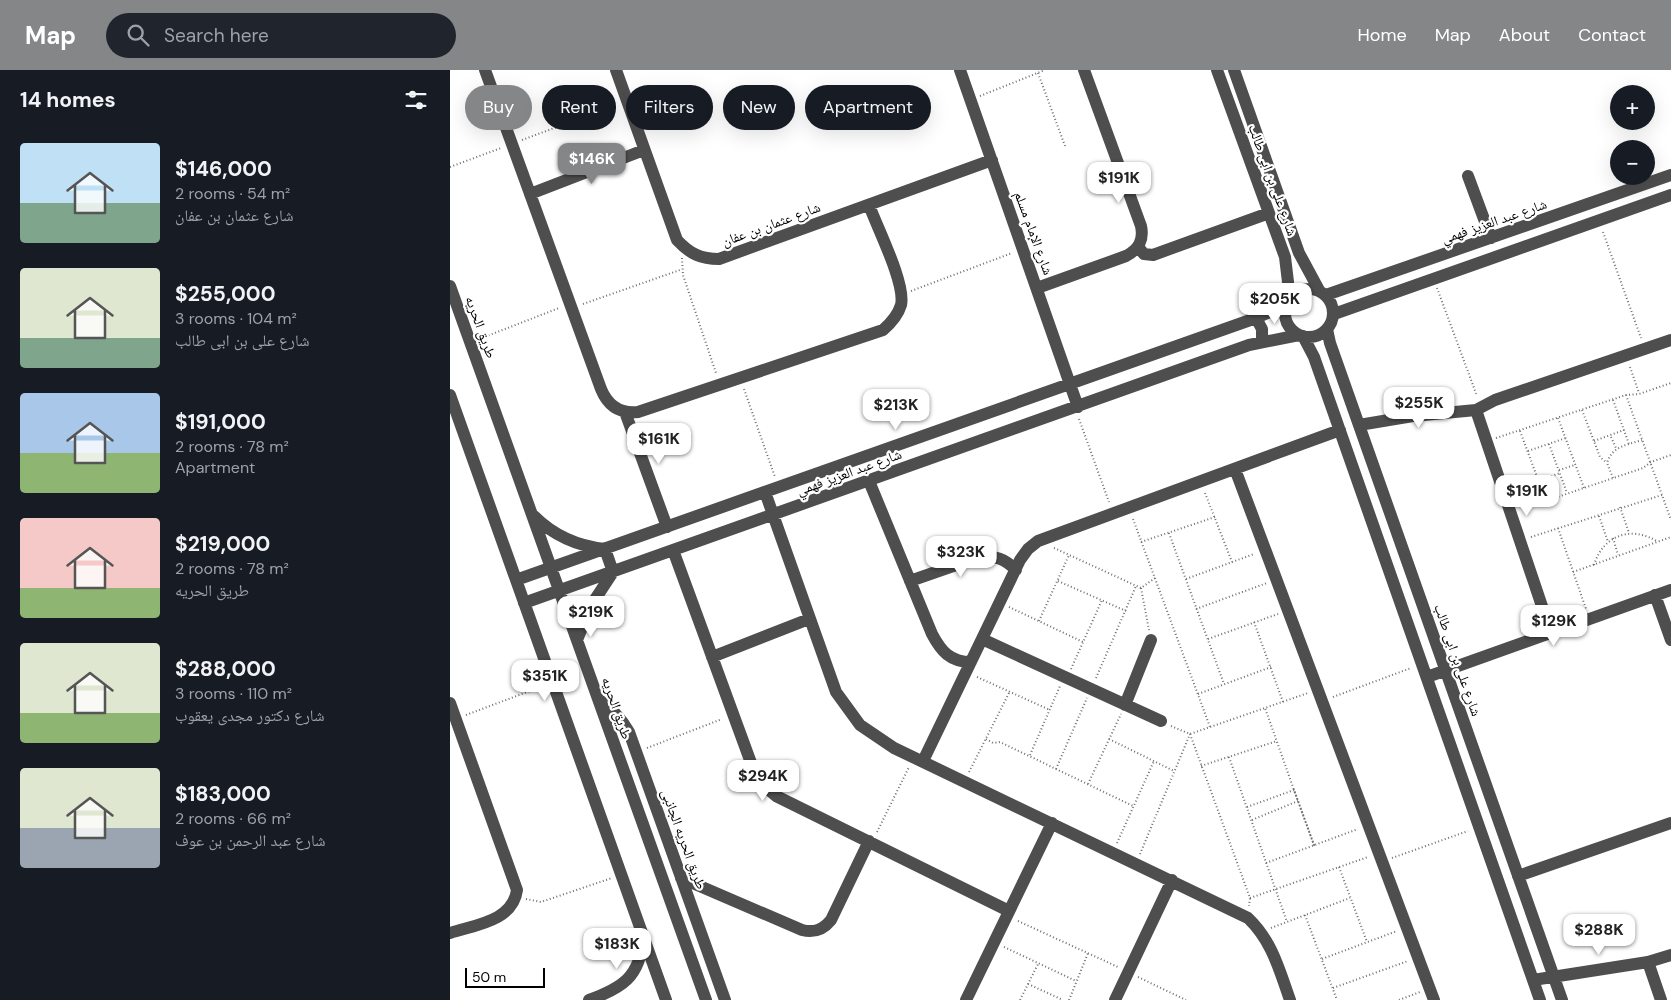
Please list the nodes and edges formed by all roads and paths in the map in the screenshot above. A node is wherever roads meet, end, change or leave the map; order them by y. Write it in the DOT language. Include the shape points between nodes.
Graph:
graph roads {
  1 [pos="485,70"];
  2 [pos="616,70"];
  3 [pos="960,70"];
  4 [pos="1045,70"];
  5 [pos="1084,70"];
  6 [pos="1217,70"];
  7 [pos="1234,70"];
  8 [pos="1038,73"];
  9 [pos="626,98"];
  10 [pos="970,100"];
  11 [pos="626,101"];
  12 [pos="637,130"];
  13 [pos="512,144"];
  14 [pos="1065,146"];
  15 [pos="644,150"];
  16 [pos="992,160"];
  17 [pos="450,168"];
  18 [pos="1671,175"];
  19 [pos="1468,176"];
  20 [pos="530,194"];
  21 [pos="1671,194"];
  22 [pos="869,205"];
  23 [pos="1269,213"];
  24 [pos="1599,220"];
  25 [pos="1491,238"];
  26 [pos="1138,247"];
  27 [pos="686,249"];
  28 [pos="1024,249"];
  29 [pos="1300,252"];
  30 [pos="1285,257"];
  31 [pos="682,270"];
  32 [pos="1434,279"];
  33 [pos="450,286"];
  34 [pos="1350,287"];
  35 [pos="1037,288"];
  36 [pos="1322,293"];
  37 [pos="902,294"];
  38 [pos="1287,304"];
  39 [pos="571,306"];
  40 [pos="1356,306"];
  41 [pos="1334,314"];
  42 [pos="1256,318"];
  43 [pos="1327,329"];
  44 [pos="1301,335"];
  45 [pos="1671,340"];
  46 [pos="1262,341"];
  47 [pos="470,342"];
  48 [pos="1645,349"];
  49 [pos="1626,355"];
  50 [pos="1336,359"];
  51 [pos="1317,366"];
  52 [pos="740,378"];
  53 [pos="1671,383"];
  54 [pos="1070,384"];
  55 [pos="720,385"];
  56 [pos="1640,394"];
  57 [pos="450,395"];
  58 [pos="1626,395"];
  59 [pos="1613,400"];
  60 [pos="1076,407"];
  61 [pos="1479,408"];
  62 [pos="1582,410"];
  63 [pos="624,412"];
  64 [pos="1558,418"];
  65 [pos="1359,425"];
  66 [pos="1340,430"];
  67 [pos="1520,430"];
  68 [pos="1624,430"];
  69 [pos="1610,436"];
  70 [pos="1566,438"];
  71 [pos="1642,440"];
  72 [pos="1487,441"];
  73 [pos="1594,442"];
  74 [pos="1549,444"];
  75 [pos="1629,444"];
  76 [pos="1616,448"];
  77 [pos="1528,451"];
  78 [pos="1671,455"];
  79 [pos="1651,462"];
  80 [pos="1607,463"];
  81 [pos="1575,464"];
  82 [pos="1235,469"];
  83 [pos="1559,472"];
  84 [pos="1613,478"];
  85 [pos="1538,480"];
  86 [pos="869,481"];
  87 [pos="1201,481"];
  88 [pos="779,487"];
  89 [pos="1584,488"];
  90 [pos="765,492"];
  91 [pos="1567,494"];
  92 [pos="1662,495"];
  93 [pos="1546,501"];
  94 [pos="1620,507"];
  95 [pos="1129,508"];
  96 [pos="531,513"];
  97 [pos="1113,513"];
  98 [pos="1511,513"];
  99 [pos="773,515"];
  100 [pos="1599,515"];
  101 [pos="1215,517"];
  102 [pos="1671,520"];
  103 [pos="667,527"];
  104 [pos="1558,528"];
  105 [pos="1169,533"];
  106 [pos="1630,533"];
  107 [pos="1671,537"];
  108 [pos="1613,538"];
  109 [pos="1038,541"];
  110 [pos="1520,541"];
  111 [pos="1141,542"];
  112 [pos="1608,542"];
  113 [pos="1658,542"];
  114 [pos="605,549"];
  115 [pos="673,550"];
  116 [pos="1265,550"];
  117 [pos="1069,556"];
  118 [pos="1619,556"];
  119 [pos="1232,562"];
  120 [pos="1594,565"];
  121 [pos="551,568"];
  122 [pos="1016,570"];
  123 [pos="613,572"];
  124 [pos="1574,572"];
  125 [pos="1155,578"];
  126 [pos="1186,579"];
  127 [pos="1276,579"];
  128 [pos="516,580"];
  129 [pos="910,581"];
  130 [pos="1058,581"];
  131 [pos="1141,588"];
  132 [pos="1671,590"];
  133 [pos="559,591"];
  134 [pos="1655,596"];
  135 [pos="1102,600"];
  136 [pos="1000,602"];
  137 [pos="524,603"];
  138 [pos="1196,609"];
  139 [pos="1126,610"];
  140 [pos="1288,610"];
  141 [pos="809,619"];
  142 [pos="1589,619"];
  143 [pos="1039,621"];
  144 [pos="1254,622"];
  145 [pos="1551,633"];
  146 [pos="982,639"];
  147 [pos="1208,639"];
  148 [pos="578,640"];
  149 [pos="1152,640"];
  150 [pos="1671,640"];
  151 [pos="1083,642"];
  152 [pos="712,657"];
  153 [pos="1422,664"];
  154 [pos="968,667"];
  155 [pos="1270,667"];
  156 [pos="1446,670"];
  157 [pos="1427,677"];
  158 [pos="1065,678"];
  159 [pos="552,682"];
  160 [pos="1224,684"];
  161 [pos="1010,691"];
  162 [pos="1198,694"];
  163 [pos="1320,696"];
  164 [pos="598,699"];
  165 [pos="1283,702"];
  166 [pos="450,703"];
  167 [pos="1125,705"];
  168 [pos="1265,708"];
  169 [pos="1050,710"];
  170 [pos="734,715"];
  171 [pos="456,718"];
  172 [pos="1161,721"];
  173 [pos="1210,727"];
  174 [pos="1190,734"];
  175 [pos="986,739"];
  176 [pos="1109,739"];
  177 [pos="1276,741"];
  178 [pos="636,752"];
  179 [pos="1030,756"];
  180 [pos="1229,757"];
  181 [pos="918,759"];
  182 [pos="1154,761"];
  183 [pos="1202,766"];
  184 [pos="1174,771"];
  185 [pos="964,781"];
  186 [pos="1088,784"];
  187 [pos="1294,790"];
  188 [pos="1298,801"];
  189 [pos="1133,806"];
  190 [pos="1247,808"];
  191 [pos="1251,820"];
  192 [pos="1052,823"];
  193 [pos="1671,823"];
  194 [pos="1368,825"];
  195 [pos="1480,827"];
  196 [pos="870,842"];
  197 [pos="1314,845"];
  198 [pos="1113,852"];
  199 [pos="1380,857"];
  200 [pos="1136,863"];
  201 [pos="1266,863"];
  202 [pos="1338,867"];
  203 [pos="621,875"];
  204 [pos="1518,876"];
  205 [pos="682,878"];
  206 [pos="1172,880"];
  207 [pos="1275,889"];
  208 [pos="517,890"];
  209 [pos="1250,898"];
  210 [pos="1350,898"];
  211 [pos="1008,914"];
  212 [pos="1306,915"];
  213 [pos="1248,918"];
  214 [pos="1286,922"];
  215 [pos="1406,928"];
  216 [pos="1262,931"];
  217 [pos="450,933"];
  218 [pos="643,937"];
  219 [pos="1367,942"];
  220 [pos="994,943"];
  221 [pos="1088,953"];
  222 [pos="1671,955"];
  223 [pos="1418,958"];
  224 [pos="1322,959"];
  225 [pos="1648,962"];
  226 [pos="1038,963"];
  227 [pos="1128,972"];
  228 [pos="1554,977"];
  229 [pos="1533,980"];
  230 [pos="1076,981"];
  231 [pos="1028,984"];
  232 [pos="1333,988"];
  233 [pos="1431,994"];
  234 [pos="1287,999"];
  235 [pos="589,1000"];
  236 [pos="666,1000"];
  237 [pos="706,1000"];
  238 [pos="726,1000"];
  239 [pos="966,1000"];
  240 [pos="1020,1000"];
  241 [pos="1063,1000"];
  242 [pos="1069,1000"];
  243 [pos="1115,1000"];
  244 [pos="1186,1000"];
  245 [pos="1338,1000"];
  246 [pos="1399,1000"];
  247 [pos="1540,1000"];
  248 [pos="1562,1000"];
  249 [pos="1661,1000"];
  1 -- 13 [label="street"];
  2 -- 9 [label="street"];
  3 -- 10 [label="street, شارع الإمام مسلم"];
  4 -- 8 [label="path"];
  5 -- 26 [label="street" via="1141,226"];
  6 -- 23 [label="street, شارع على بن ابى طالب"];
  7 -- 29 [label="street, شارع على بن ابى طالب"];
  8 -- 10 [label="path"];
  8 -- 14 [label="path"];
  10 -- 16 [label="street, شارع الإمام مسلم"];
  11 -- 13 [label="path"];
  12 -- 15 [label="street"];
  13 -- 17 [label="path"];
  13 -- 20 [label="street"];
  15 -- 20 [label="street"];
  15 -- 27 [label="street" via="672,229"];
  16 -- 22 [label="street, شارع عثمان بن عفان"];
  16 -- 28 [label="street, شارع الإمام مسلم"];
  18 -- 25 [label="street, شارع عبد العزيز فهمي"];
  19 -- 25 [label="street"];
  20 -- 39 [label="street"];
  21 -- 24 [label="street"];
  22 -- 27 [label="street, شارع عثمان بن عفان" via="719,259 707,259"];
  22 -- 37 [label="street"];
  23 -- 26 [label="street" via="1153,255 1144,254"];
  23 -- 30 [label="street, شارع على بن ابى طالب"];
  24 -- 32 [label="street"];
  24 -- 48 [label="path"];
  25 -- 34 [label="street, شارع عبد العزيز فهمي"];
  26 -- 35 [label="street" via="1126,256"];
  27 -- 31 [label="path"];
  28 -- 35 [label="street, شارع الإمام مسلم"];
  28 -- 37 [label="path"];
  29 -- 30 [label="street" via="1291,258"];
  29 -- 36 [label="street, شارع على بن ابى طالب"];
  30 -- 38 [label="street, شارع على بن ابى طالب"];
  31 -- 39 [label="path"];
  31 -- 55 [label="path"];
  32 -- 40 [label="street"];
  32 -- 61 [label="path"];
  33 -- 47 [label="street, طريق الحريه"];
  34 -- 36 [label="street, شارع عبد العزيز فهمي"];
  34 -- 40 [label="street" via="1350,298"];
  35 -- 54 [label="street, شارع الإمام مسلم"];
  36 -- 38 [label="street" via="1301,290"];
  36 -- 41 [label="street" via="1332,304"];
  37 -- 52 [label="street" via="897,314 883,330"];
  38 -- 42 [label="street, شارع عبد العزيز فهمي"];
  38 -- 44 [label="street" via="1287,322"];
  39 -- 47 [label="path"];
  39 -- 63 [label="street" via="605,398"];
  40 -- 41 [label="street"];
  41 -- 43 [label="street"];
  42 -- 46 [label="street" via="1262,329"];
  42 -- 54 [label="street, شارع عبد العزيز فهمي"];
  43 -- 44 [label="street" via="1319,335"];
  43 -- 50 [label="street, شارع على بن ابى طالب"];
  44 -- 46 [label="street, شارع عبد العزيز فهمي"];
  44 -- 51 [label="street"];
  45 -- 48 [label="street"];
  46 -- 60 [label="street, شارع عبد العزيز فهمي"];
  47 -- 96 [label="street, طريق الحريه"];
  48 -- 49 [label="street"];
  49 -- 56 [label="path"];
  49 -- 61 [label="street"];
  50 -- 51 [label="street" via="1325,359"];
  50 -- 65 [label="street, شارع على بن ابى طالب"];
  51 -- 66 [label="street"];
  52 -- 55 [label="street"];
  52 -- 88 [label="path"];
  53 -- 56 [label="path"];
  54 -- 60 [label="street, شارع الإمام مسلم"];
  54 -- 88 [label="street, شارع عبد العزيز فهمي"];
  55 -- 63 [label="street" via="638,412"];
  56 -- 58 [label="path"];
  57 -- 128 [label="street"];
  58 -- 59 [label="path"];
  58 -- 71 [label="path"];
  59 -- 62 [label="path"];
  59 -- 68 [label="path"];
  60 -- 86 [label="street, شارع عبد العزيز فهمي"];
  60 -- 97 [label="path"];
  61 -- 65 [label="street"];
  61 -- 72 [label="street"];
  62 -- 64 [label="path"];
  62 -- 73 [label="path"];
  63 -- 103 [label="street"];
  64 -- 67 [label="path"];
  64 -- 70 [label="path"];
  65 -- 156 [label="street, شارع على بن ابى طالب"];
  66 -- 82 [label="street"];
  66 -- 153 [label="street"];
  67 -- 72 [label="path"];
  67 -- 77 [label="path"];
  68 -- 69 [label="path"];
  68 -- 75 [label="path"];
  69 -- 73 [label="path"];
  69 -- 76 [label="path"];
  70 -- 74 [label="path"];
  70 -- 81 [label="path"];
  71 -- 75 [label="path"];
  71 -- 79 [label="path"];
  72 -- 98 [label="street"];
  73 -- 80 [label="path" via="1600,457"];
  74 -- 77 [label="path"];
  74 -- 83 [label="path"];
  75 -- 76 [label="path"];
  76 -- 80 [label="path"];
  77 -- 85 [label="path"];
  78 -- 79 [label="path"];
  79 -- 84 [label="path"];
  79 -- 92 [label="path"];
  80 -- 84 [label="path"];
  81 -- 83 [label="path"];
  81 -- 89 [label="path"];
  82 -- 87 [label="street"];
  82 -- 116 [label="street"];
  83 -- 85 [label="path"];
  83 -- 91 [label="path"];
  84 -- 89 [label="path"];
  85 -- 93 [label="path"];
  86 -- 99 [label="street, شارع عبد العزيز فهمي"];
  86 -- 129 [label="street"];
  87 -- 95 [label="street"];
  87 -- 101 [label="path"];
  88 -- 90 [label="street, شارع عبد العزيز فهمي"];
  89 -- 91 [label="path"];
  90 -- 99 [label="street"];
  90 -- 103 [label="street, شارع عبد العزيز فهمي"];
  91 -- 93 [label="path"];
  92 -- 94 [label="path"];
  92 -- 102 [label="path"];
  93 -- 98 [label="path"];
  94 -- 100 [label="path"];
  94 -- 106 [label="path"];
  95 -- 97 [label="street"];
  95 -- 111 [label="path"];
  96 -- 114 [label="street" via="548,529 568,540"];
  96 -- 121 [label="street, طريق الحريه"];
  97 -- 109 [label="street"];
  98 -- 110 [label="street"];
  99 -- 115 [label="street, شارع عبد العزيز فهمي"];
  99 -- 141 [label="street"];
  100 -- 104 [label="path"];
  100 -- 112 [label="path"];
  101 -- 105 [label="path"];
  101 -- 119 [label="path"];
  103 -- 114 [label="street, شارع عبد العزيز فهمي"];
  104 -- 110 [label="path"];
  104 -- 124 [label="path"];
  105 -- 111 [label="path"];
  105 -- 126 [label="path"];
  106 -- 108 [label="path"];
  106 -- 113 [label="path" via="1645,535"];
  107 -- 113 [label="path"];
  108 -- 112 [label="path"];
  108 -- 118 [label="path"];
  109 -- 117 [label="path"];
  109 -- 122 [label="street" via="1028,549"];
  110 -- 145 [label="street"];
  111 -- 125 [label="path"];
  112 -- 120 [label="path" via="1596,556"];
  113 -- 118 [label="path"];
  114 -- 121 [label="street, شارع عبد العزيز فهمي"];
  114 -- 123 [label="street"];
  115 -- 123 [label="street, شارع عبد العزيز فهمي"];
  115 -- 152 [label="street"];
  116 -- 119 [label="path"];
  116 -- 127 [label="street"];
  117 -- 130 [label="path"];
  117 -- 131 [label="path"];
  118 -- 120 [label="path"];
  119 -- 126 [label="path"];
  120 -- 124 [label="path"];
  121 -- 128 [label="street, شارع عبد العزيز فهمي"];
  121 -- 133 [label="street, طريق الحريه"];
  122 -- 129 [label="street" via="1000,558 979,557"];
  122 -- 136 [label="street"];
  123 -- 133 [label="street, شارع عبد العزيز فهمي"];
  123 -- 148 [label="street" via="592,604"];
  124 -- 142 [label="path"];
  125 -- 131 [label="path"];
  125 -- 162 [label="path"];
  126 -- 138 [label="path"];
  127 -- 138 [label="path"];
  127 -- 140 [label="street"];
  128 -- 137 [label="street"];
  129 -- 154 [label="street" via="942,652"];
  130 -- 135 [label="path"];
  130 -- 143 [label="path"];
  131 -- 149 [label="path"];
  132 -- 134 [label="street"];
  133 -- 137 [label="street, شارع عبد العزيز فهمي"];
  133 -- 148 [label="street, طريق الحريه"];
  134 -- 142 [label="street"];
  134 -- 150 [label="street"];
  135 -- 139 [label="path"];
  135 -- 151 [label="path"];
  136 -- 143 [label="path"];
  136 -- 146 [label="street"];
  137 -- 159 [label="street"];
  138 -- 147 [label="path"];
  140 -- 144 [label="path"];
  140 -- 163 [label="street"];
  141 -- 152 [label="street"];
  141 -- 181 [label="street" via="831,680 847,710 876,738"];
  142 -- 145 [label="street"];
  143 -- 151 [label="path"];
  144 -- 147 [label="path"];
  144 -- 155 [label="path"];
  145 -- 156 [label="street"];
  146 -- 154 [label="street"];
  146 -- 158 [label="street"];
  147 -- 160 [label="path"];
  148 -- 164 [label="street, طريق الحريه"];
  149 -- 167 [label="street"];
  151 -- 158 [label="path"];
  152 -- 170 [label="street"];
  153 -- 157 [label="street"];
  153 -- 163 [label="path"];
  154 -- 161 [label="path"];
  154 -- 181 [label="street"];
  155 -- 160 [label="path"];
  155 -- 165 [label="path"];
  156 -- 157 [label="street"];
  156 -- 204 [label="street, شارع على بن ابى طالب"];
  157 -- 195 [label="street"];
  158 -- 167 [label="street"];
  158 -- 169 [label="path"];
  159 -- 171 [label="path"];
  159 -- 203 [label="street"];
  160 -- 162 [label="path"];
  161 -- 169 [label="path"];
  161 -- 175 [label="path"];
  162 -- 173 [label="path"];
  163 -- 165 [label="path"];
  163 -- 194 [label="street"];
  164 -- 178 [label="street, طريق الحريه الجانبى" via="622,719"];
  164 -- 237 [label="street, طريق الحريه"];
  165 -- 168 [label="path"];
  166 -- 171 [label="street"];
  167 -- 172 [label="street"];
  167 -- 176 [label="path"];
  168 -- 173 [label="path"];
  168 -- 177 [label="path"];
  169 -- 179 [label="path"];
  170 -- 178 [label="path"];
  170 -- 196 [label="street" via="754,771 763,785 776,796"];
  171 -- 208 [label="street"];
  172 -- 174 [label="path"];
  173 -- 174 [label="path"];
  174 -- 183 [label="path"];
  174 -- 184 [label="path"];
  175 -- 179 [label="path"];
  175 -- 185 [label="path"];
  176 -- 182 [label="path"];
  176 -- 186 [label="path"];
  177 -- 180 [label="path"];
  177 -- 187 [label="path"];
  178 -- 205 [label="street, طريق الحريه الجانبى"];
  179 -- 186 [label="path"];
  180 -- 183 [label="path"];
  180 -- 190 [label="path"];
  181 -- 185 [label="street"];
  181 -- 196 [label="path"];
  182 -- 184 [label="path"];
  182 -- 189 [label="path"];
  183 -- 209 [label="path"];
  184 -- 200 [label="path"];
  185 -- 192 [label="street"];
  186 -- 189 [label="path"];
  187 -- 188 [label="path"];
  187 -- 190 [label="path"];
  188 -- 191 [label="path"];
  188 -- 197 [label="path"];
  189 -- 198 [label="path"];
  190 -- 191 [label="path"];
  191 -- 201 [label="path"];
  192 -- 198 [label="street"];
  192 -- 211 [label="street"];
  193 -- 204 [label="street"];
  194 -- 197 [label="path"];
  194 -- 199 [label="street"];
  195 -- 199 [label="path"];
  195 -- 229 [label="street"];
  196 -- 205 [label="street" via="831,920 815,931 802,930"];
  196 -- 211 [label="street"];
  197 -- 201 [label="path"];
  198 -- 200 [label="street"];
  199 -- 202 [label="path"];
  199 -- 215 [label="street"];
  200 -- 206 [label="street"];
  201 -- 207 [label="path"];
  202 -- 207 [label="path"];
  202 -- 210 [label="path"];
  203 -- 208 [label="path" via="541,902 527,900"];
  203 -- 218 [label="street"];
  204 -- 228 [label="street, شارع على بن ابى طالب"];
  205 -- 238 [label="street, طريق الحريه الجانبى"];
  206 -- 213 [label="street"];
  206 -- 227 [label="street"];
  207 -- 209 [label="path"];
  207 -- 214 [label="path"];
  208 -- 217 [label="street" via="507,912"];
  209 -- 213 [label="path"];
  210 -- 212 [label="path"];
  210 -- 219 [label="path"];
  211 -- 220 [label="street"];
  211 -- 221 [label="path"];
  212 -- 214 [label="path"];
  212 -- 224 [label="path"];
  213 -- 216 [label="street"];
  214 -- 216 [label="path"];
  215 -- 219 [label="path"];
  215 -- 223 [label="street"];
  216 -- 234 [label="street" via="1271,948"];
  218 -- 235 [label="street" via="642,954 626,982 612,992"];
  218 -- 236 [label="street"];
  219 -- 224 [label="path"];
  220 -- 226 [label="path"];
  220 -- 239 [label="street"];
  221 -- 227 [label="path"];
  221 -- 230 [label="path"];
  222 -- 225 [label="street"];
  223 -- 232 [label="path"];
  223 -- 233 [label="street"];
  224 -- 232 [label="path"];
  225 -- 228 [label="street"];
  225 -- 249 [label="street"];
  226 -- 230 [label="path"];
  226 -- 231 [label="path"];
  227 -- 243 [label="street"];
  227 -- 244 [label="path"];
  228 -- 229 [label="street"];
  228 -- 248 [label="street, شارع على بن ابى طالب"];
  229 -- 247 [label="street"];
  230 -- 242 [label="path"];
  231 -- 240 [label="path"];
  231 -- 241 [label="path"];
  232 -- 245 [label="path"];
  233 -- 246 [label="path"];
}
